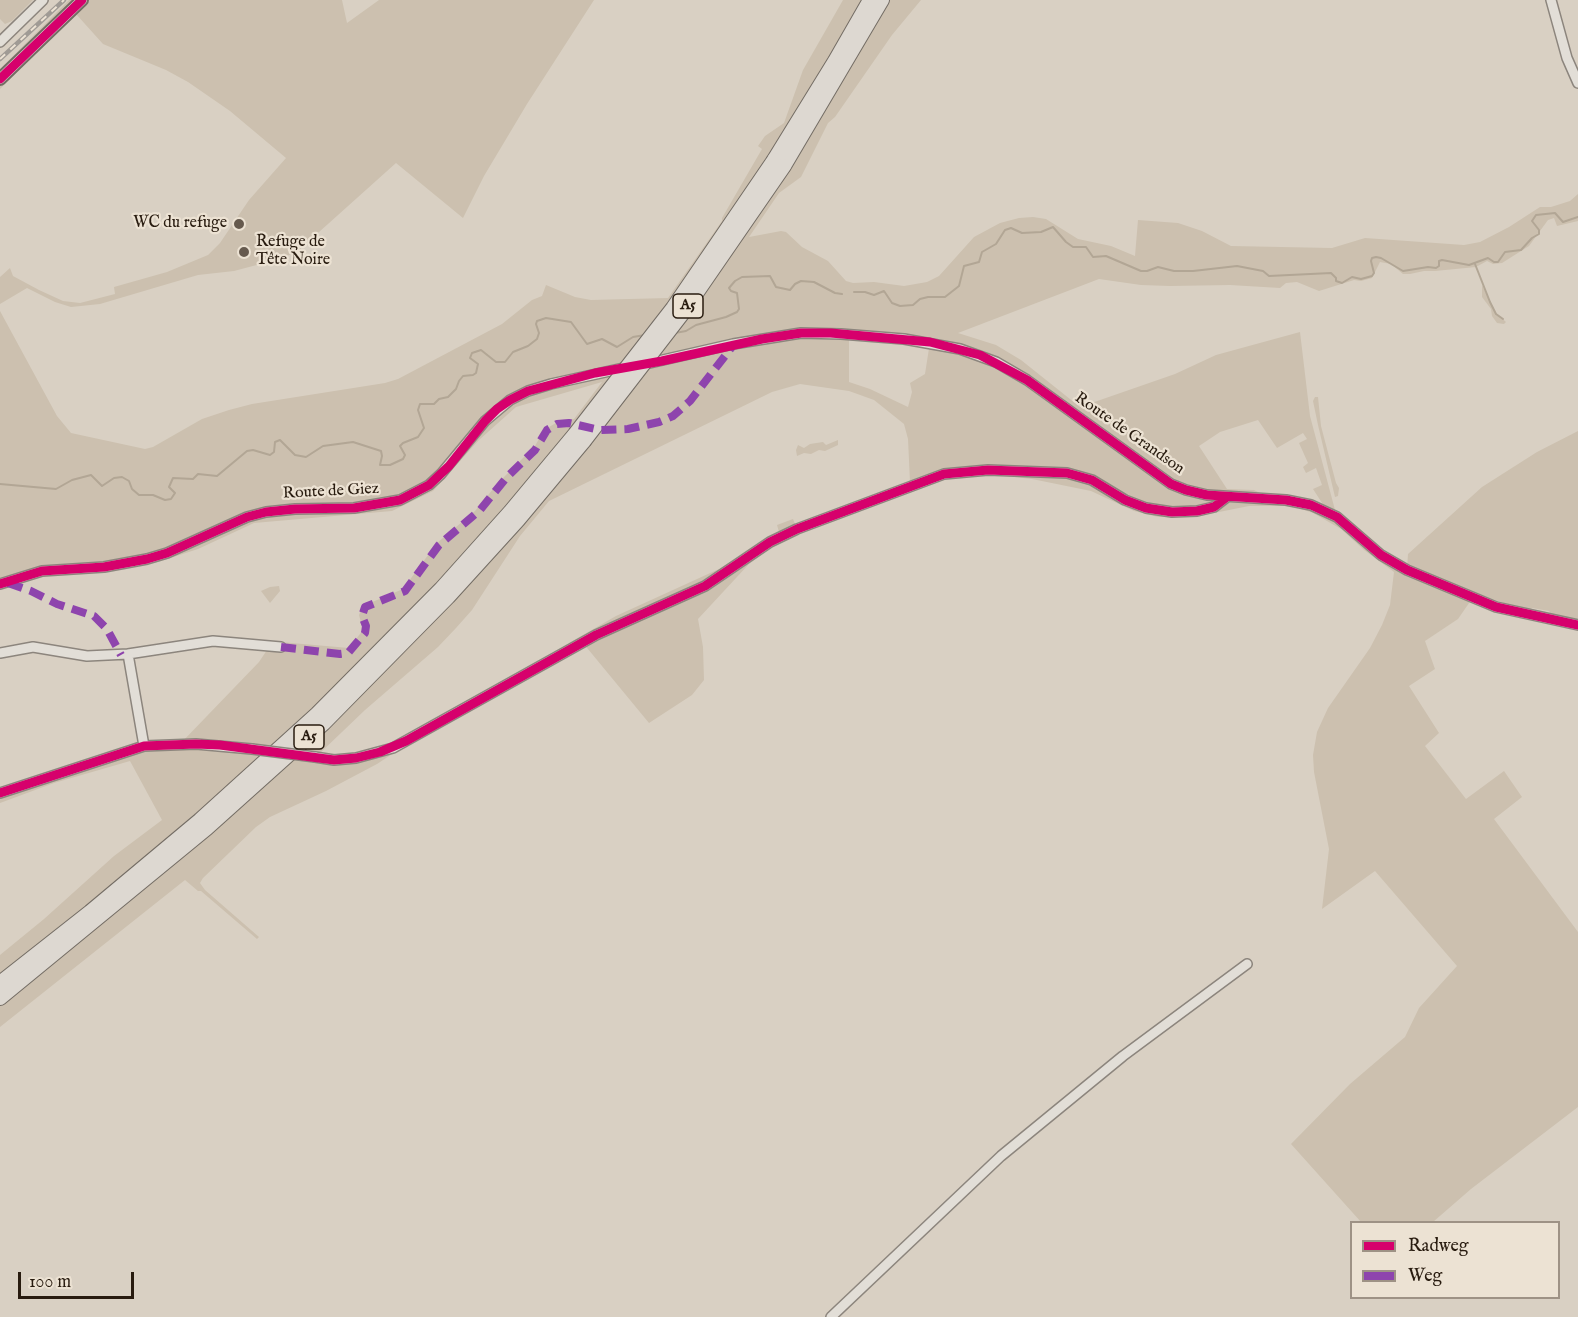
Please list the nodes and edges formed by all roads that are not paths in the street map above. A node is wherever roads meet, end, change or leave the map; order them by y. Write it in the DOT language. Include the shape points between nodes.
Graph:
graph roads {
  1 [pos="43,0"];
  2 [pos="82,0"];
  3 [pos="870,0"];
  4 [pos="882,0"];
  5 [pos="1551,0"];
  6 [pos="0,42"];
  7 [pos="0,78"];
  8 [pos="1578,83"];
  9 [pos="779,163"];
  10 [pos="686,356"];
  11 [pos="580,437"];
  12 [pos="1227,497"];
  13 [pos="0,584"];
  14 [pos="1578,625"];
  15 [pos="281,647"];
  16 [pos="0,653"];
  17 [pos="128,654"];
  18 [pos="144,746"];
  19 [pos="0,793"];
  20 [pos="1247,964"];
  21 [pos="0,983"];
  22 [pos="0,998"];
  23 [pos="831,1317"];
  1 -- 6 [label="street"];
  2 -- 7 [label="main road"];
  3 -- 9 [label="highway, A5"];
  4 -- 9 [label="highway, A5"];
  5 -- 8 [label="street"];
  9 -- 11 [label="highway, A5, bridge" via="682,314"];
  10 -- 12 [label="street, Route de Grandson" via="801,333 849,334 955,347 980,355 1027,380 1171,484 1196,493"];
  10 -- 13 [label="street, Route de Giez" via="595,373 519,394 485,421 429,485 400,500 354,508 266,512 147,559 104,567 42,571"];
  11 -- 21 [label="highway, A5" via="441,589 317,714 183,834"];
  11 -- 22 [label="highway, A5" via="518,520 324,723 207,828"];
  12 -- 14 [label="street, Route de Grandson" via="1311,505 1336,517 1381,555 1417,575 1496,607"];
  12 -- 18 [label="street, bridge" via="1214,507 1172,512 1146,508 1092,480 1067,473 970,470 944,474 770,542 705,586 596,635 393,748 356,758 334,759 196,744"];
  15 -- 17 [label="street" via="213,641"];
  16 -- 17 [label="street" via="33,647 87,656"];
  17 -- 18 [label="street"];
  18 -- 19 [label="street"];
  20 -- 23 [label="street" via="1123,1056 1001,1156"];
}
